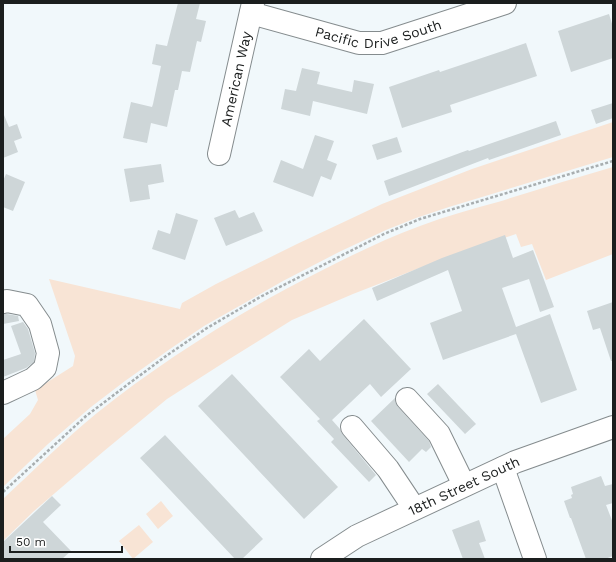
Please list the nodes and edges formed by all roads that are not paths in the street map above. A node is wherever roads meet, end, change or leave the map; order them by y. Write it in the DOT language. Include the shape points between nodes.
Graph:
graph roads {
  1 [pos="505,3"];
  2 [pos="252,8"];
  3 [pos="219,154"];
  4 [pos="3,302"];
  5 [pos="3,392"];
  6 [pos="407,399"];
  7 [pos="352,427"];
  8 [pos="613,427"];
  9 [pos="503,468"];
  10 [pos="464,485"];
  11 [pos="414,508"];
  12 [pos="322,559"];
  13 [pos="535,559"];
  1 -- 2 [label="street, Pacific Drive South" via="382,43 359,42"];
  2 -- 3 [label="street, American Way"];
  4 -- 5 [label="street" via="27,304 40,324 48,353 45,368 33,379"];
  6 -- 10 [label="street" via="439,434"];
  7 -- 11 [label="street" via="388,469"];
  8 -- 9 [label="street, 18th Street South"];
  9 -- 10 [label="street, 18th Street South"];
  9 -- 13 [label="street"];
  10 -- 11 [label="street, 18th Street South"];
  11 -- 12 [label="street, 18th Street South" via="357,536"];
}
